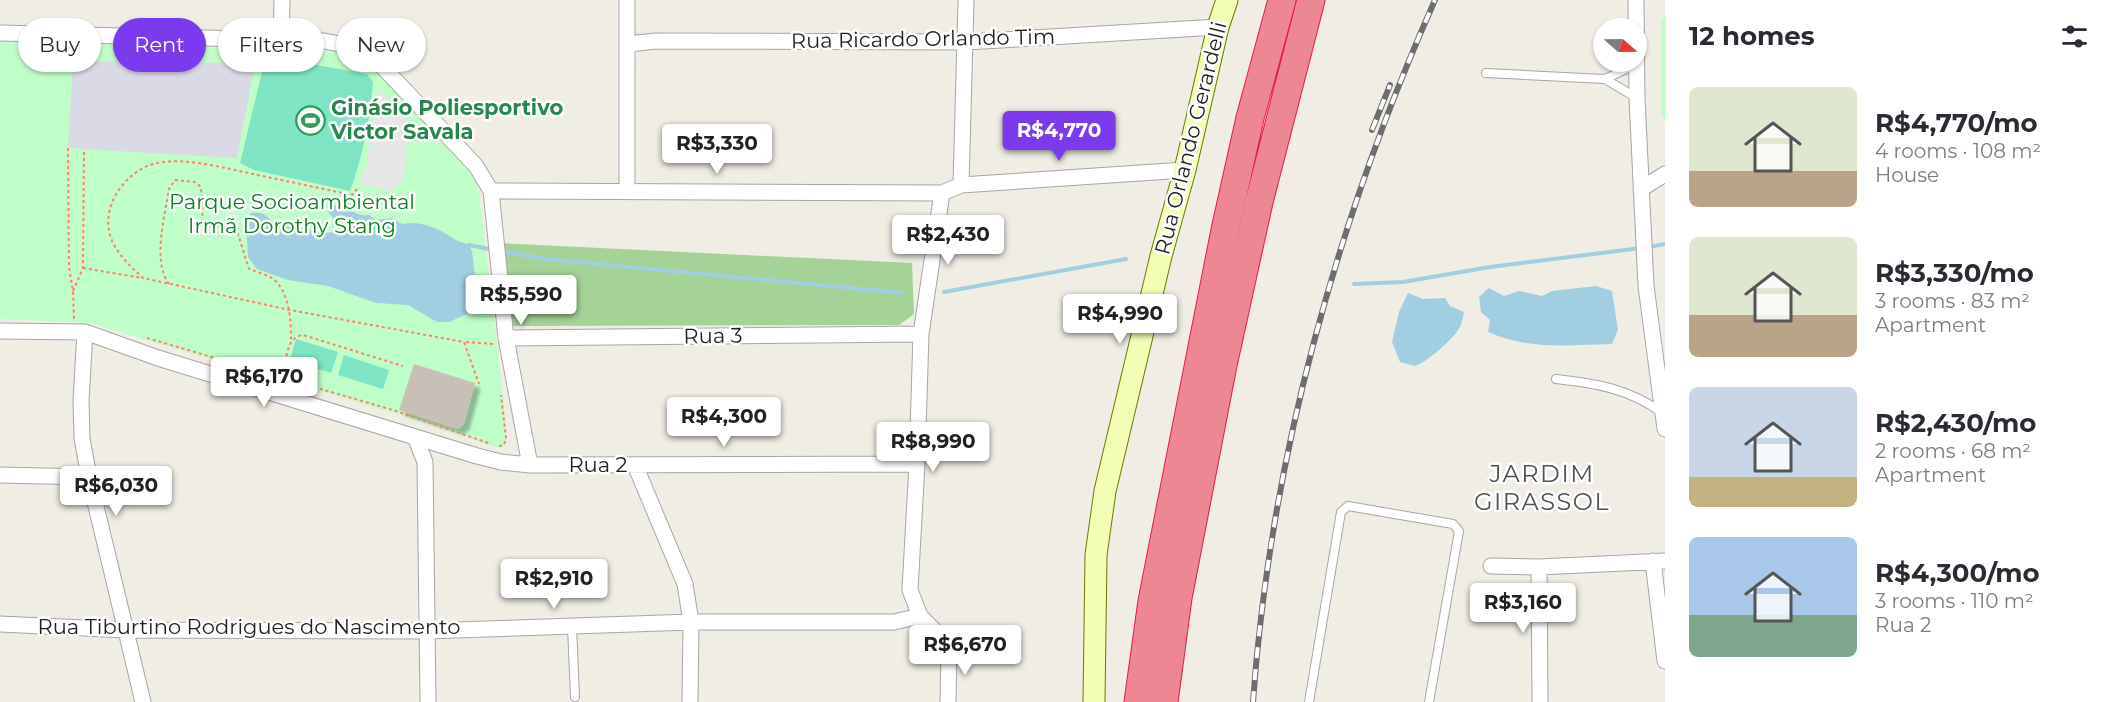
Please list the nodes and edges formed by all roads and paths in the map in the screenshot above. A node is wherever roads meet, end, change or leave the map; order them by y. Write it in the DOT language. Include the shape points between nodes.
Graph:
graph roads {
  1 [pos="282,0"];
  2 [pos="627,0"];
  3 [pos="966,0"];
  4 [pos="1227,0"];
  5 [pos="1282,0"];
  6 [pos="1311,0"];
  7 [pos="1636,0"];
  8 [pos="282,18"];
  9 [pos="1637,18"];
  10 [pos="1218,27"];
  11 [pos="0,33"];
  12 [pos="218,38"];
  13 [pos="324,41"];
  14 [pos="966,42"];
  15 [pos="628,44"];
  16 [pos="1619,72"];
  17 [pos="1638,72"];
  18 [pos="1486,73"];
  19 [pos="1605,79"];
  20 [pos="1637,98"];
  21 [pos="68,148"];
  22 [pos="84,149"];
  23 [pos="1185,170"];
  24 [pos="1665,174"];
  25 [pos="961,185"];
  26 [pos="357,189"];
  27 [pos="1641,189"];
  28 [pos="491,190"];
  29 [pos="627,191"];
  30 [pos="942,193"];
  31 [pos="83,268"];
  32 [pos="143,278"];
  33 [pos="172,286"];
  34 [pos="73,291"];
  35 [pos="290,310"];
  36 [pos="79,324"];
  37 [pos="0,330"];
  38 [pos="921,334"];
  39 [pos="146,338"];
  40 [pos="291,341"];
  41 [pos="501,341"];
  42 [pos="464,342"];
  43 [pos="285,362"];
  44 [pos="402,366"];
  45 [pos="1556,379"];
  46 [pos="479,384"];
  47 [pos="501,391"];
  48 [pos="1663,413"];
  49 [pos="1665,429"];
  50 [pos="415,437"];
  51 [pos="917,464"];
  52 [pos="530,465"];
  53 [pos="635,465"];
  54 [pos="0,475"];
  55 [pos="89,477"];
  56 [pos="1659,561"];
  57 [pos="1491,566"];
  58 [pos="1539,567"];
  59 [pos="920,616"];
  60 [pos="691,622"];
  61 [pos="0,624"];
  62 [pos="572,626"];
  63 [pos="126,630"];
  64 [pos="426,631"];
  65 [pos="1665,661"];
  66 [pos="575,697"];
  67 [pos="143,702"];
  68 [pos="428,702"];
  69 [pos="690,702"];
  70 [pos="948,702"];
  71 [pos="1094,702"];
  72 [pos="1138,702"];
  73 [pos="1164,702"];
  74 [pos="1310,702"];
  75 [pos="1429,702"];
  76 [pos="1540,702"];
  1 -- 8 [label="street"];
  2 -- 15 [label="street"];
  3 -- 14 [label="street"];
  4 -- 10 [label="street, Rua Orlando Gerardelli"];
  5 -- 72 [label="highway" via="1225,230 1152,601"];
  6 -- 73 [label="highway" via="1259,202 1223,365 1178,598"];
  7 -- 9 [label="street"];
  10 -- 14 [label="street, Rua Ricardo Orlando Tim"];
  10 -- 23 [label="street, Rua Orlando Gerardelli"];
  11 -- 12 [label="street"];
  13 -- 28 [label="street" via="366,49 477,166"];
  14 -- 15 [label="street, Rua Ricardo Orlando Tim"];
  14 -- 25 [label="street"];
  15 -- 29 [label="street"];
  16 -- 19 [label="lane"];
  17 -- 20 [label="street"];
  18 -- 19 [label="lane"];
  19 -- 20 [label="lane"];
  20 -- 27 [label="street"];
  21 -- 34 [label="path" via="69,267"];
  22 -- 31 [label="path"];
  23 -- 25 [label="street"];
  23 -- 71 [label="street, Rua Orlando Gerardelli" via="1105,491 1096,555"];
  24 -- 27 [label="street"];
  25 -- 30 [label="street"];
  26 -- 32 [label="path" via="352,195 219,167 172,161 152,165 124,183 110,206 107,223 114,247"];
  27 -- 48 [label="street" via="1646,286"];
  28 -- 29 [label="street"];
  28 -- 41 [label="street"];
  29 -- 30 [label="street"];
  30 -- 38 [label="street"];
  31 -- 32 [label="path"];
  31 -- 34 [label="path"];
  32 -- 33 [label="path"];
  33 -- 35 [label="path"];
  33 -- 35 [label="path" via="164,277 160,256 170,184 180,179 201,187 203,225 237,232 249,269 273,279"];
  34 -- 36 [label="path"];
  35 -- 40 [label="path"];
  35 -- 42 [label="path"];
  36 -- 37 [label="street, Rua 2"];
  36 -- 50 [label="street, Rua 2" via="158,358"];
  36 -- 55 [label="street" via="82,438"];
  38 -- 41 [label="street, Rua 3"];
  38 -- 51 [label="street"];
  39 -- 47 [label="path" via="396,411 499,446 504,445 506,438"];
  40 -- 43 [label="path"];
  40 -- 44 [label="path" via="303,335"];
  41 -- 42 [label="path"];
  41 -- 52 [label="street"];
  42 -- 46 [label="path"];
  45 -- 48 [label="lane" via="1593,382 1643,399"];
  48 -- 49 [label="street"];
  50 -- 52 [label="street, Rua 2" via="501,462"];
  50 -- 64 [label="street" via="425,462"];
  51 -- 53 [label="street, Rua 2"];
  51 -- 59 [label="street" via="910,590"];
  52 -- 53 [label="street, Rua 2"];
  53 -- 60 [label="street" via="685,584"];
  54 -- 55 [label="street"];
  55 -- 63 [label="street"];
  56 -- 58 [label="street"];
  56 -- 65 [label="street"];
  57 -- 58 [label="street"];
  58 -- 76 [label="street"];
  59 -- 60 [label="street, Rua Tiburtino Rodrigues do Nascimento" via="894,622"];
  59 -- 70 [label="street" via="948,651"];
  60 -- 62 [label="street, Rua Tiburtino Rodrigues do Nascimento"];
  60 -- 69 [label="street"];
  61 -- 63 [label="street, Rua Tiburtino Rodrigues do Nascimento"];
  62 -- 64 [label="street, Rua Tiburtino Rodrigues do Nascimento"];
  62 -- 66 [label="lane"];
  63 -- 64 [label="street, Rua Tiburtino Rodrigues do Nascimento"];
  63 -- 67 [label="street"];
  64 -- 68 [label="street"];
  74 -- 75 [label="lane" via="1341,512 1348,506 1453,524 1459,531"];
}
